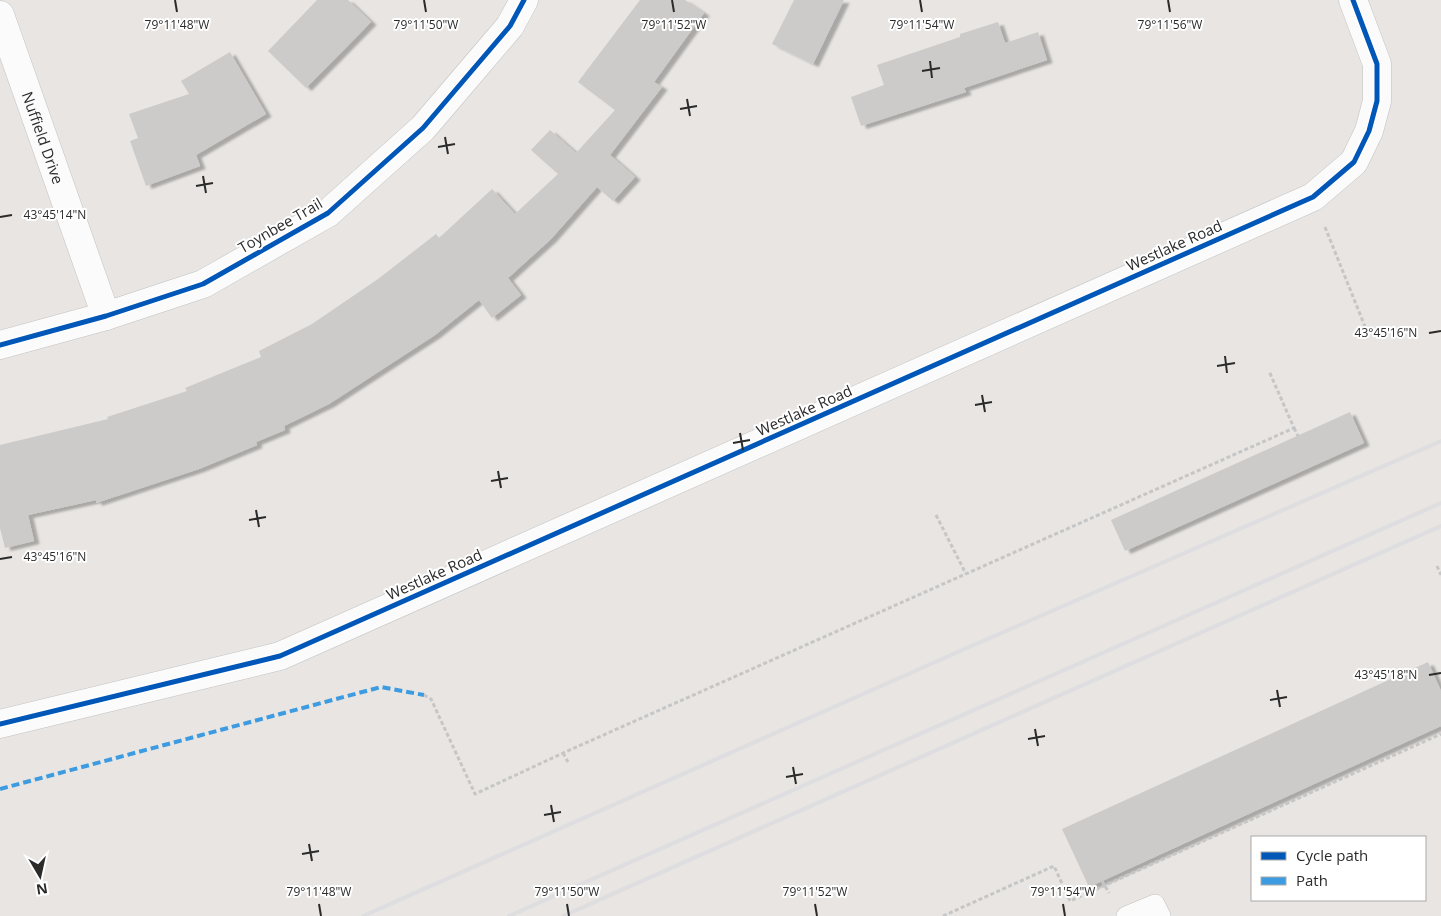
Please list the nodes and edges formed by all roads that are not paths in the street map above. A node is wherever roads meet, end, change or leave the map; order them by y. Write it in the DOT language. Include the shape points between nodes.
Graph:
graph roads {
  1 [pos="524,0"];
  2 [pos="1353,0"];
  3 [pos="0,15"];
  4 [pos="106,316"];
  5 [pos="0,345"];
  6 [pos="0,724"];
  7 [pos="1126,916"];
  8 [pos="1161,916"];
  1 -- 4 [label="street, Toynbee Trail" via="510,26 423,128 328,214 203,284"];
  2 -- 6 [label="street, Westlake Road" via="1377,64 1377,102 1369,131 1354,162 1313,197 280,656"];
  3 -- 4 [label="street, Nuffield Drive"];
  4 -- 5 [label="street, Toynbee Trail"];
  7 -- 8 [label="lane" via="1156,904"];
}
